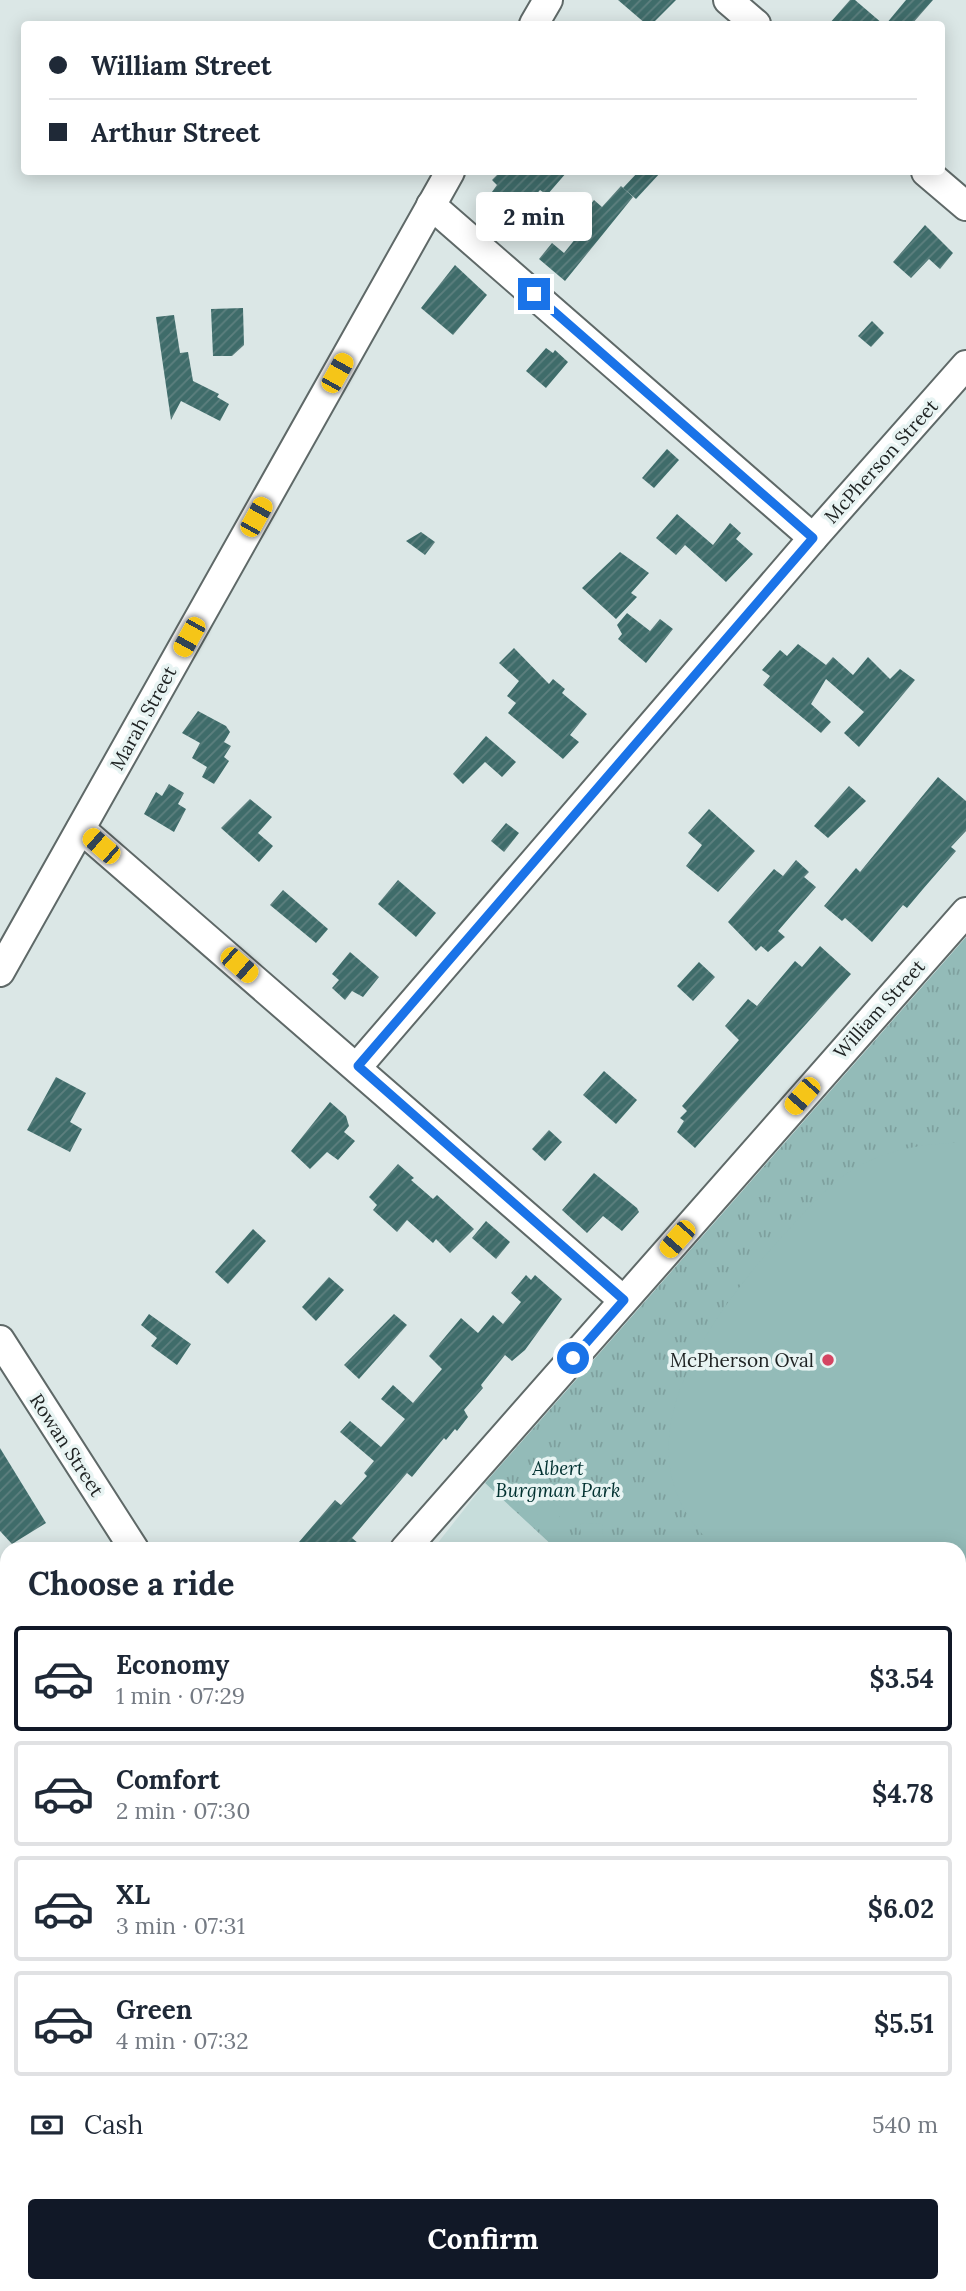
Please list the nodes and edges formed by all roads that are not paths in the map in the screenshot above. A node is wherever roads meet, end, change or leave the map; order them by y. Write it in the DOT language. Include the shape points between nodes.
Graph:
graph roads {
  1 [pos="548,0"];
  2 [pos="728,0"];
  3 [pos="536,21"];
  4 [pos="752,21"];
  5 [pos="448,175"];
  6 [pos="930,175"];
  7 [pos="431,205"];
  8 [pos="966,206"];
  9 [pos="966,365"];
  10 [pos="813,538"];
  11 [pos="81,829"];
  12 [pos="966,912"];
  13 [pos="0,972"];
  14 [pos="358,1066"];
  15 [pos="624,1300"];
  16 [pos="0,1340"];
  17 [pos="130,1542"];
  18 [pos="411,1542"];
  1 -- 3 [label="street"];
  2 -- 4 [label="street"];
  5 -- 7 [label="street, Marah Street"];
  6 -- 8 [label="street"];
  7 -- 10 [label="street"];
  7 -- 11 [label="street, Marah Street"];
  9 -- 10 [label="street, McPherson Street"];
  10 -- 14 [label="street, McPherson Street"];
  11 -- 13 [label="street, Marah Street"];
  11 -- 14 [label="street"];
  12 -- 15 [label="street, William Street"];
  14 -- 15 [label="street"];
  15 -- 18 [label="street, William Street"];
  16 -- 17 [label="street, Rowan Street"];
}
